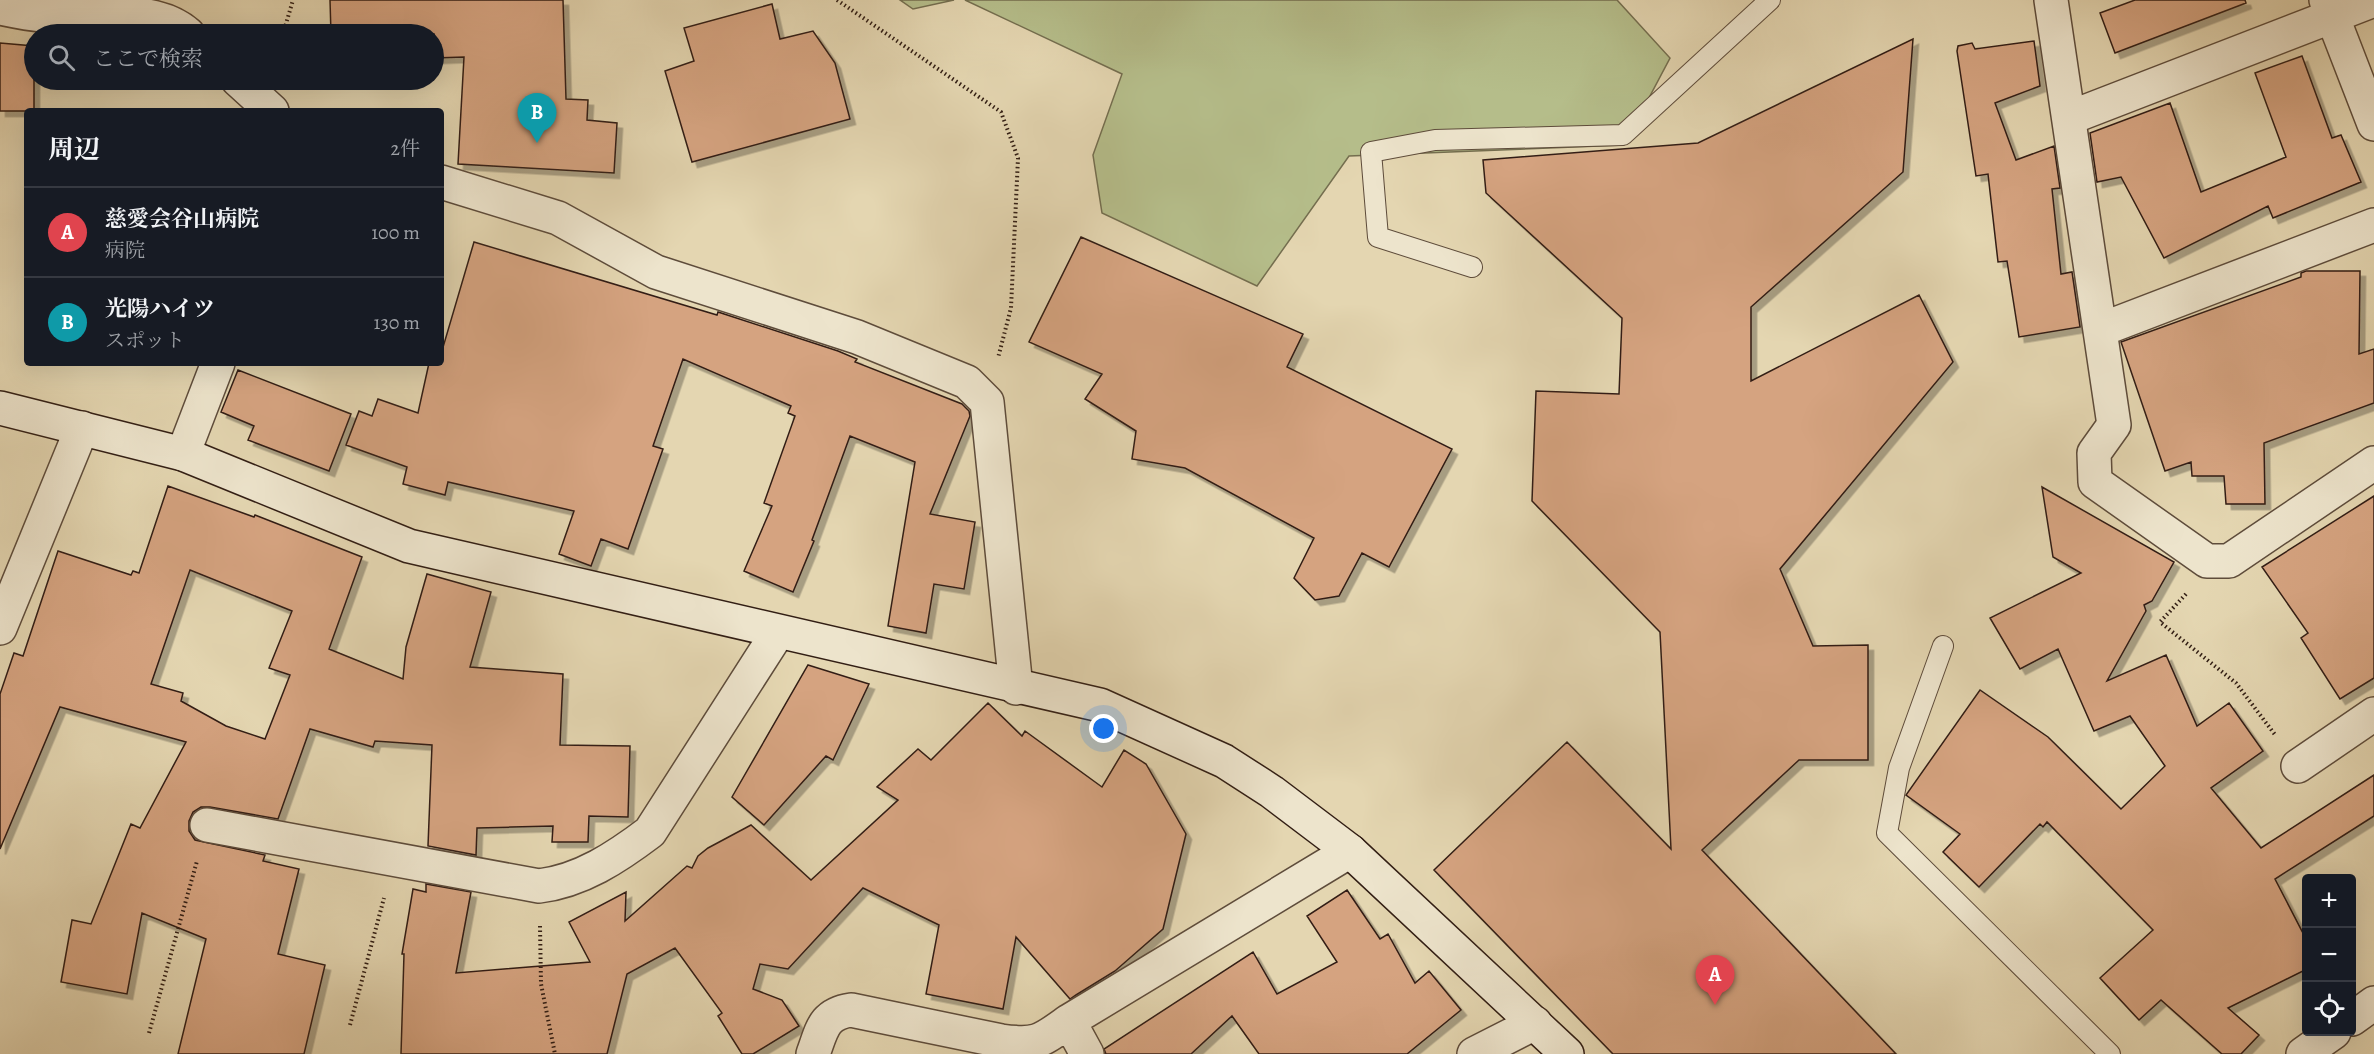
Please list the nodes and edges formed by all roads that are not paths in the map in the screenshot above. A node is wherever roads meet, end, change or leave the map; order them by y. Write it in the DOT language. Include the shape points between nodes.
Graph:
graph roads {
  1 [pos="1770,0"];
  2 [pos="2051,0"];
  3 [pos="2374,0"];
  4 [pos="0,8"];
  5 [pos="2329,8"];
  6 [pos="176,24"];
  7 [pos="249,90"];
  8 [pos="269,108"];
  9 [pos="2068,118"];
  10 [pos="2374,124"];
  11 [pos="444,183"];
  12 [pos="2374,225"];
  13 [pos="1472,267"];
  14 [pos="2100,330"];
  15 [pos="218,366"];
  16 [pos="0,408"];
  17 [pos="82,428"];
  18 [pos="183,454"];
  19 [pos="2374,463"];
  20 [pos="0,628"];
  21 [pos="778,632"];
  22 [pos="1943,646"];
  23 [pos="1016,688"];
  24 [pos="2374,714"];
  25 [pos="2298,766"];
  26 [pos="207,825"];
  27 [pos="1350,851"];
  28 [pos="2374,1003"];
  29 [pos="2356,1016"];
  30 [pos="1069,1021"];
  31 [pos="1535,1023"];
  32 [pos="2328,1036"];
  33 [pos="813,1054"];
  34 [pos="1087,1054"];
  35 [pos="1474,1054"];
  36 [pos="1567,1054"];
  37 [pos="2110,1054"];
  38 [pos="2302,1054"];
  1 -- 13 [label="lane" via="1623,135 1435,140 1371,152 1378,237"];
  2 -- 9 [label="street"];
  3 -- 5 [label="street"];
  4 -- 6 [label="street" via="40,15 142,16"];
  5 -- 9 [label="street"];
  5 -- 10 [label="street"];
  7 -- 8 [label="street"];
  9 -- 14 [label="street"];
  11 -- 23 [label="street" via="558,218 656,272 857,337 967,382 987,402"];
  12 -- 14 [label="street"];
  14 -- 19 [label="street" via="2114,425 2094,453 2095,482 2207,561 2229,561"];
  15 -- 18 [label="street"];
  16 -- 17 [label="street"];
  17 -- 18 [label="street"];
  17 -- 20 [label="street"];
  18 -- 21 [label="street" via="409,546"];
  21 -- 23 [label="street"];
  21 -- 26 [label="street" via="650,832 621,854 562,883 539,886"];
  22 -- 37 [label="lane" via="1899,768 1887,833"];
  23 -- 27 [label="street" via="1100,705 1224,761"];
  24 -- 25 [label="street"];
  27 -- 30 [label="street"];
  27 -- 31 [label="street"];
  28 -- 29 [label="street"];
  30 -- 33 [label="street" via="1041,1041 1023,1044 851,1010 836,1012 827,1020"];
  30 -- 34 [label="street"];
  31 -- 35 [label="street"];
  31 -- 36 [label="street"];
  32 -- 38 [label="street"];
}
